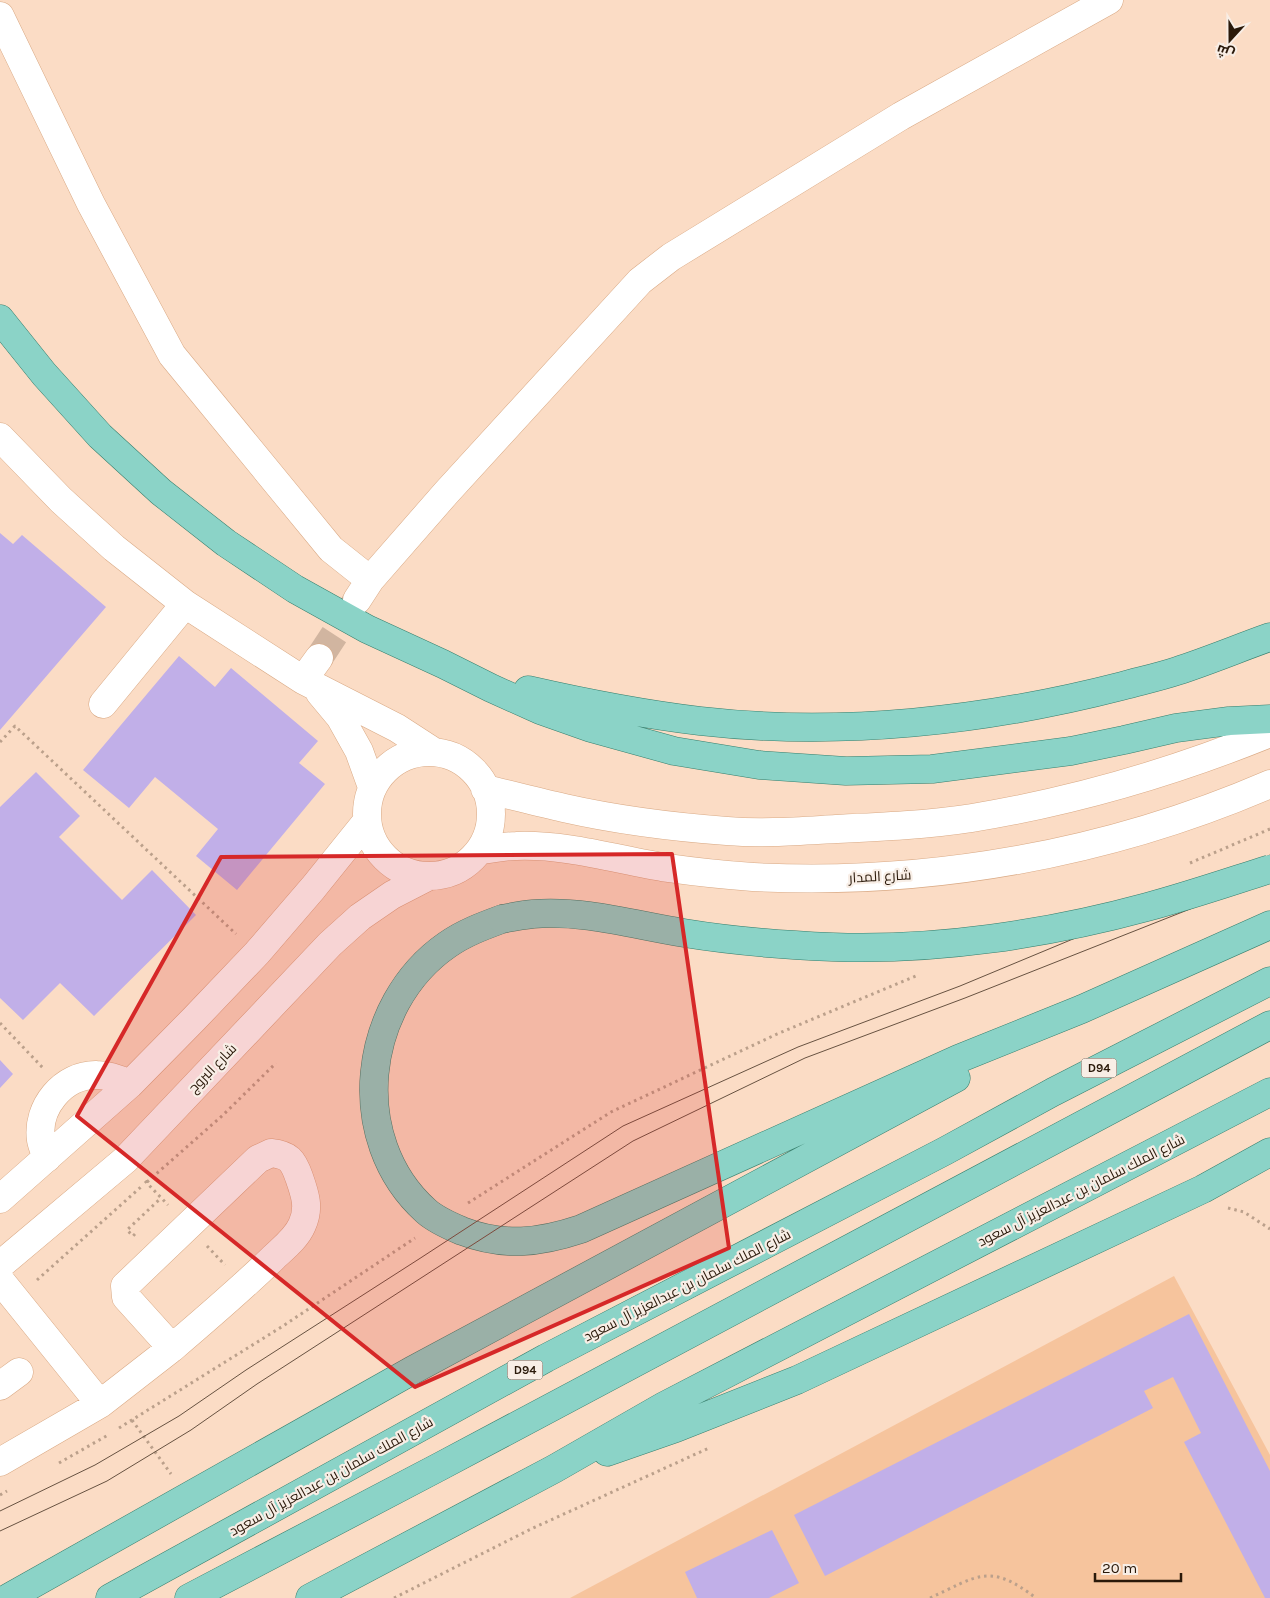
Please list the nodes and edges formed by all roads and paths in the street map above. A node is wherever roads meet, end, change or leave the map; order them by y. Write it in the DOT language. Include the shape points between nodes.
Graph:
graph roads {
  1 [pos="1109,0"];
  2 [pos="0,16"];
  3 [pos="0,319"];
  4 [pos="0,437"];
  5 [pos="177,598"];
  6 [pos="1270,637"];
  7 [pos="319,658"];
  8 [pos="442,664"];
  9 [pos="310,684"];
  10 [pos="96,697"];
  11 [pos="1270,719"];
  12 [pos="1270,733"];
  13 [pos="0,742"];
  14 [pos="434,752"];
  15 [pos="1270,784"];
  16 [pos="372,787"];
  17 [pos="485,789"];
  18 [pos="367,822"];
  19 [pos="1270,829"];
  20 [pos="480,850"];
  21 [pos="1188,863"];
  22 [pos="1270,869"];
  23 [pos="427,876"];
  24 [pos="1270,925"];
  25 [pos="257,953"];
  26 [pos="923,973"];
  27 [pos="1270,981"];
  28 [pos="1082,1009"];
  29 [pos="1270,1025"];
  30 [pos="130,1084"];
  31 [pos="1270,1092"];
  32 [pos="1270,1152"];
  33 [pos="47,1158"];
  34 [pos="161,1198"];
  35 [pos="0,1199"];
  36 [pos="172,1209"];
  37 [pos="442,1221"];
  38 [pos="0,1265"];
  39 [pos="0,1280"];
  40 [pos="172,1348"];
  41 [pos="100,1404"];
  42 [pos="132,1420"];
  43 [pos="0,1462"];
  44 [pos="58,1464"];
  45 [pos="554,1469"];
  46 [pos="8,1490"];
  47 [pos="0,1495"];
  48 [pos="187,1498"];
  49 [pos="8,1598"];
  50 [pos="110,1598"];
  51 [pos="189,1598"];
  52 [pos="310,1598"];
  53 [pos="930,1598"];
  54 [pos="1036,1598"];
  1 -- 2 [label="street" via="901,116 671,257 640,281 460,478 364,590 172,355 92,204"];
  3 -- 8 [label="main road" via="100,436 161,492 226,543 295,589 359,625"];
  4 -- 5 [label="street" via="74,512"];
  5 -- 9 [label="street"];
  5 -- 10 [label="street"];
  6 -- 8 [label="main road" via="1176,671 1072,699 965,717 877,725 789,727 701,721 623,710 527,690"];
  7 -- 9 [label="street"];
  8 -- 11 [label="main road" via="490,688 591,728 674,750 759,765 846,771 932,769 1070,751 1230,720"];
  9 -- 14 [label="street" via="396,728"];
  9 -- 16 [label="street" via="340,717 360,751"];
  12 -- 17 [label="street" via="1214,756 1134,782 1055,802 971,818 888,827 729,831 647,823 565,809"];
  13 -- 25 [label="path" via="15,726"];
  14 -- 16 [label="street" via="398,760"];
  14 -- 17 [label="street" via="465,764"];
  15 -- 20 [label="street, شارع المدار" via="1163,824 1083,847 1001,864 918,874 752,877 670,868 552,847"];
  16 -- 18 [label="street" via="367,804"];
  17 -- 20 [label="street" via="491,809 489,831"];
  18 -- 23 [label="street" via="371,838 394,866 409,874"];
  18 -- 25 [label="street"];
  19 -- 21 [label="path"];
  20 -- 23 [label="street" via="466,864 447,874"];
  22 -- 37 [label="main road, bridge" via="1147,907 1085,922 908,947 758,942 567,914 532,914 502,919 474,930 447,945 404,988 389,1015 379,1044 374,1074 374,1104 380,1134 391,1162 406,1189 426,1211"];
  23 -- 38 [label="street, شارع البروج" via="392,895 330,944 124,1160"];
  24 -- 28 [label="main road"];
  25 -- 30 [label="street"];
  26 -- 37 [label="path" via="778,1034 611,1112"];
  27 -- 50 [label="main road, شارع الملك سلمان بن عبدالعزيز آل سعود / D94" via="546,1358"];
  28 -- 37 [label="main road" via="958,1059 555,1238 501,1241 475,1236"];
  28 -- 48 [label="main road" via="413,1370"];
  29 -- 51 [label="main road"];
  30 -- 33 [label="street"];
  30 -- 33 [label="street" via="95,1074 77,1078 62,1087 49,1102 42,1120 41,1140"];
  31 -- 45 [label="main road, شارع الملك سلمان بن عبدالعزيز آل سعود" via="664,1406"];
  32 -- 45 [label="main road" via="1202,1189 797,1380 676,1428"];
  33 -- 35 [label="street"];
  34 -- 36 [label="path"];
  37 -- 42 [label="path"];
  39 -- 41 [label="street"];
  40 -- 40 [label="street" via="244,1286 302,1226 307,1198 294,1164 284,1154 271,1153 258,1159 125,1286 126,1297"];
  40 -- 41 [label="street"];
  41 -- 43 [label="street"];
  42 -- 44 [label="path"];
  42 -- 48 [label="path"];
  45 -- 52 [label="main road, شارع الملك سلمان بن عبدالعزيز آل سعود"];
  46 -- 47 [label="path"];
  48 -- 49 [label="main road"];
  53 -- 54 [label="path" via="978,1576 992,1575 1006,1578"];
}
